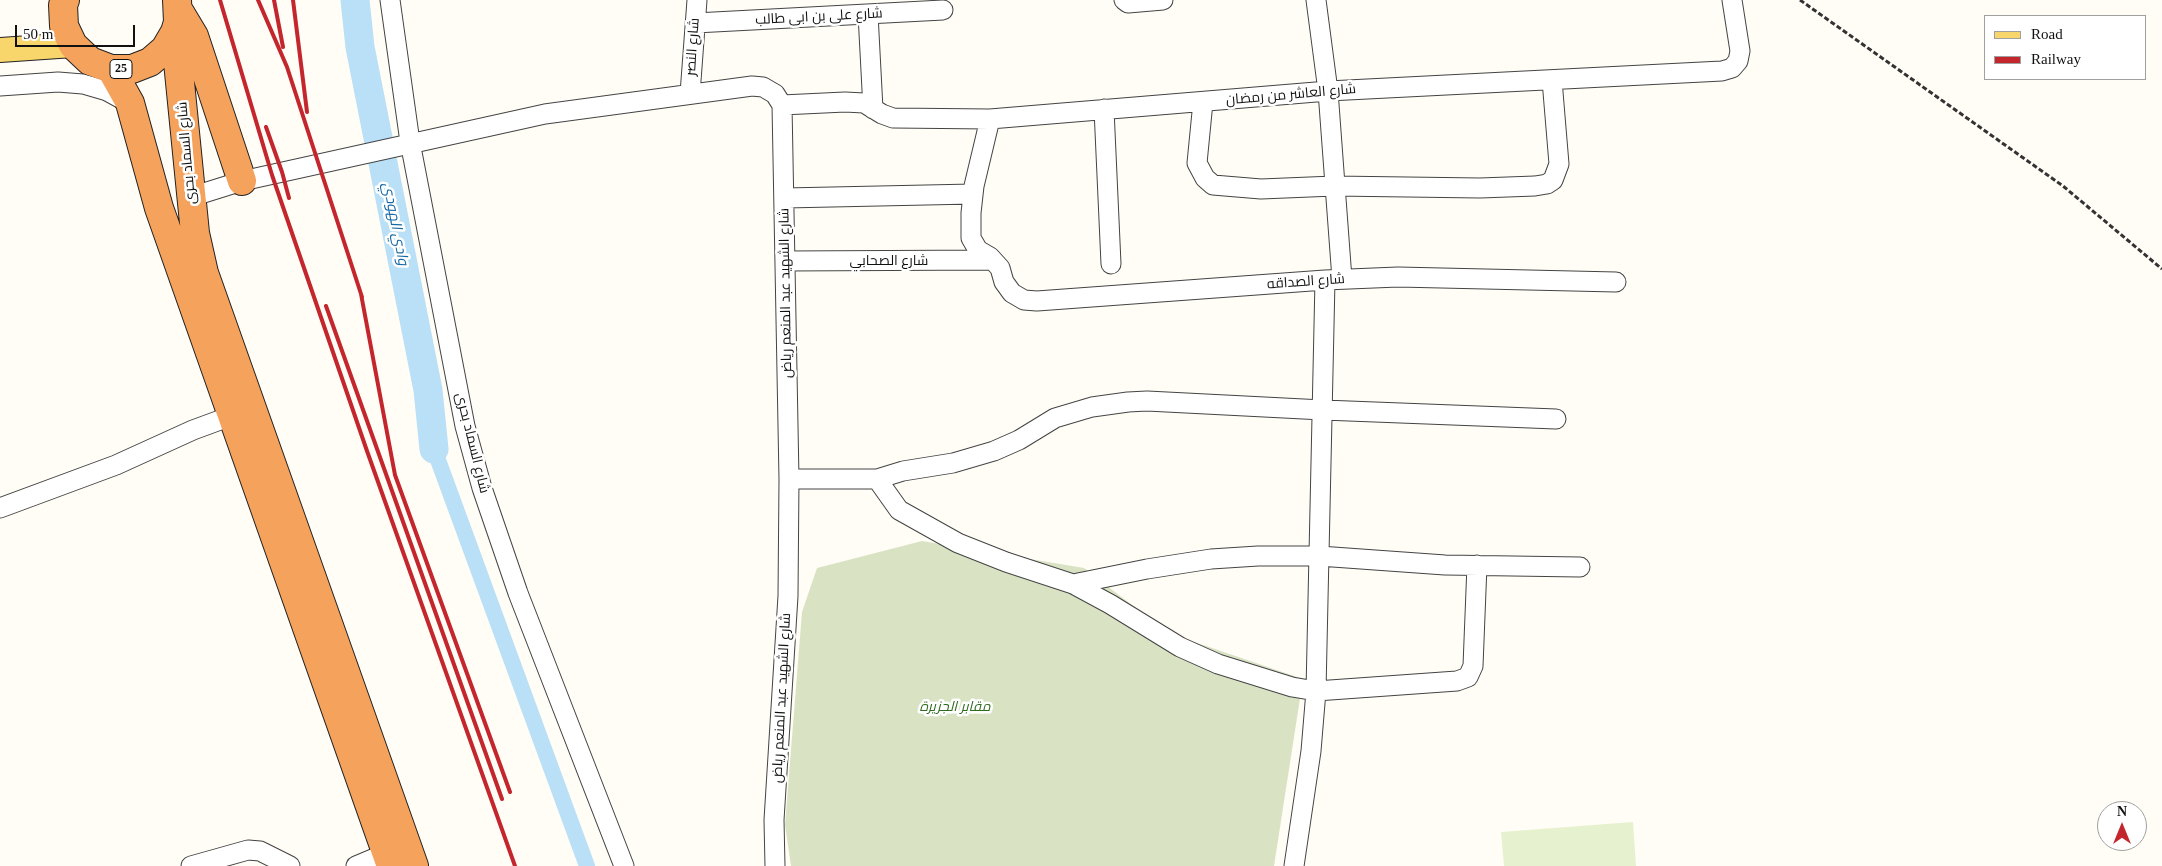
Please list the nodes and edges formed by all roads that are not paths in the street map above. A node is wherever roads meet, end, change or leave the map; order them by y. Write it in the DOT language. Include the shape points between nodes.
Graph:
graph roads {
  1 [pos="65,0"];
  2 [pos="390,0"];
  3 [pos="696,0"];
  4 [pos="1124,0"];
  5 [pos="1163,0"];
  6 [pos="1316,0"];
  7 [pos="1732,0"];
  8 [pos="876,9"];
  9 [pos="943,10"];
  10 [pos="177,14"];
  11 [pos="695,23"];
  12 [pos="73,45"];
  13 [pos="0,50"];
  14 [pos="112,69"];
  15 [pos="1552,80"];
  16 [pos="0,86"];
  17 [pos="1328,91"];
  18 [pos="690,94"];
  19 [pos="1203,102"];
  20 [pos="130,103"];
  21 [pos="782,105"];
  22 [pos="1104,108"];
  23 [pos="873,109"];
  24 [pos="990,119"];
  25 [pos="410,142"];
  26 [pos="242,181"];
  27 [pos="1334,186"];
  28 [pos="973,194"];
  29 [pos="191,197"];
  30 [pos="785,198"];
  31 [pos="992,260"];
  32 [pos="785,262"];
  33 [pos="1111,264"];
  34 [pos="1333,279"];
  35 [pos="1616,282"];
  36 [pos="1323,410"];
  37 [pos="231,416"];
  38 [pos="1556,419"];
  39 [pos="789,479"];
  40 [pos="877,479"];
  41 [pos="0,508"];
  42 [pos="1319,556"];
  43 [pos="1477,565"];
  44 [pos="1580,567"];
  45 [pos="1073,584"];
  46 [pos="1316,691"];
  47 [pos="389,860"];
  48 [pos="191,866"];
  49 [pos="290,866"];
  50 [pos="356,866"];
  51 [pos="414,866"];
  52 [pos="624,866"];
  53 [pos="774,866"];
  54 [pos="1294,866"];
  1 -- 12 [label="highway, 25" via="64,26"];
  2 -- 25 [label="street, شارع السماد بحرى"];
  3 -- 11 [label="street, شارع النصر"];
  4 -- 5 [label="street" via="1138,3"];
  6 -- 17 [label="street"];
  7 -- 15 [label="street, شارع العاشر من رمضان" via="1740,51 1732,68"];
  8 -- 9 [label="street, شارع على بن ابى طالب"];
  8 -- 11 [label="street, شارع على بن ابى طالب"];
  8 -- 23 [label="street"];
  10 -- 14 [label="highway, 25" via="165,49 150,62 132,69"];
  10 -- 26 [label="highway" via="194,36"];
  10 -- 29 [label="highway, شارع السماد بحرى"];
  11 -- 18 [label="street, شارع النصر"];
  12 -- 13 [label="main road"];
  12 -- 14 [label="highway, 25" via="90,61"];
  14 -- 20 [label="highway"];
  15 -- 17 [label="street, شارع العاشر من رمضان"];
  15 -- 27 [label="street" via="1559,164 1553,180 1547,184 1480,188"];
  16 -- 20 [label="street" via="58,82 83,84 107,91"];
  17 -- 19 [label="street, شارع العاشر من رمضان"];
  17 -- 27 [label="street"];
  18 -- 21 [label="street" via="763,87 775,94"];
  18 -- 25 [label="street" via="545,114"];
  19 -- 22 [label="street, شارع العاشر من رمضان"];
  19 -- 27 [label="street" via="1197,163 1205,178 1214,185 1261,189"];
  20 -- 37 [label="highway" via="159,208"];
  21 -- 23 [label="street, شارع العاشر من رمضان" via="845,102 864,104"];
  21 -- 30 [label="street, شارع الشهيد عبد المنعم رياض"];
  22 -- 24 [label="street, شارع العاشر من رمضان"];
  22 -- 33 [label="street"];
  23 -- 24 [label="street, شارع العاشر من رمضان" via="893,118"];
  24 -- 28 [label="street, شارع الصداقه"];
  25 -- 26 [label="street"];
  25 -- 52 [label="street, شارع السماد بحرى" via="465,426 482,488 518,593"];
  26 -- 29 [label="street"];
  27 -- 34 [label="street"];
  28 -- 30 [label="street"];
  28 -- 31 [label="street, شارع الصداقه" via="971,238 978,250"];
  29 -- 51 [label="highway, شارع السماد بحرى" via="194,234 204,273"];
  30 -- 32 [label="street, شارع الشهيد عبد المنعم رياض"];
  31 -- 32 [label="street, شارع الصحابي"];
  31 -- 34 [label="street, شارع الصداقه" via="1000,268 1012,293 1024,300 1037,301"];
  32 -- 39 [label="street, شارع الشهيد عبد المنعم رياض"];
  34 -- 35 [label="street, شارع الصداقه" via="1398,277"];
  34 -- 36 [label="street"];
  36 -- 38 [label="street"];
  36 -- 40 [label="street" via="1147,401 1112,403 1055,418 1019,440 985,454 953,464 903,471"];
  36 -- 42 [label="street"];
  37 -- 41 [label="street" via="116,465"];
  37 -- 47 [label="highway"];
  39 -- 40 [label="street"];
  39 -- 53 [label="street, شارع الشهيد عبد المنعم رياض" via="788,596"];
  40 -- 45 [label="street" via="899,510 958,543"];
  42 -- 43 [label="street"];
  42 -- 45 [label="street" via="1210,559"];
  42 -- 46 [label="street"];
  43 -- 44 [label="street"];
  43 -- 46 [label="street" via="1473,666 1468,677 1457,681"];
  45 -- 46 [label="street" via="1180,647 1252,676"];
  46 -- 54 [label="street" via="1311,751"];
  47 -- 50 [label="street"];
  48 -- 49 [label="street" via="248,850 260,851"];
}
